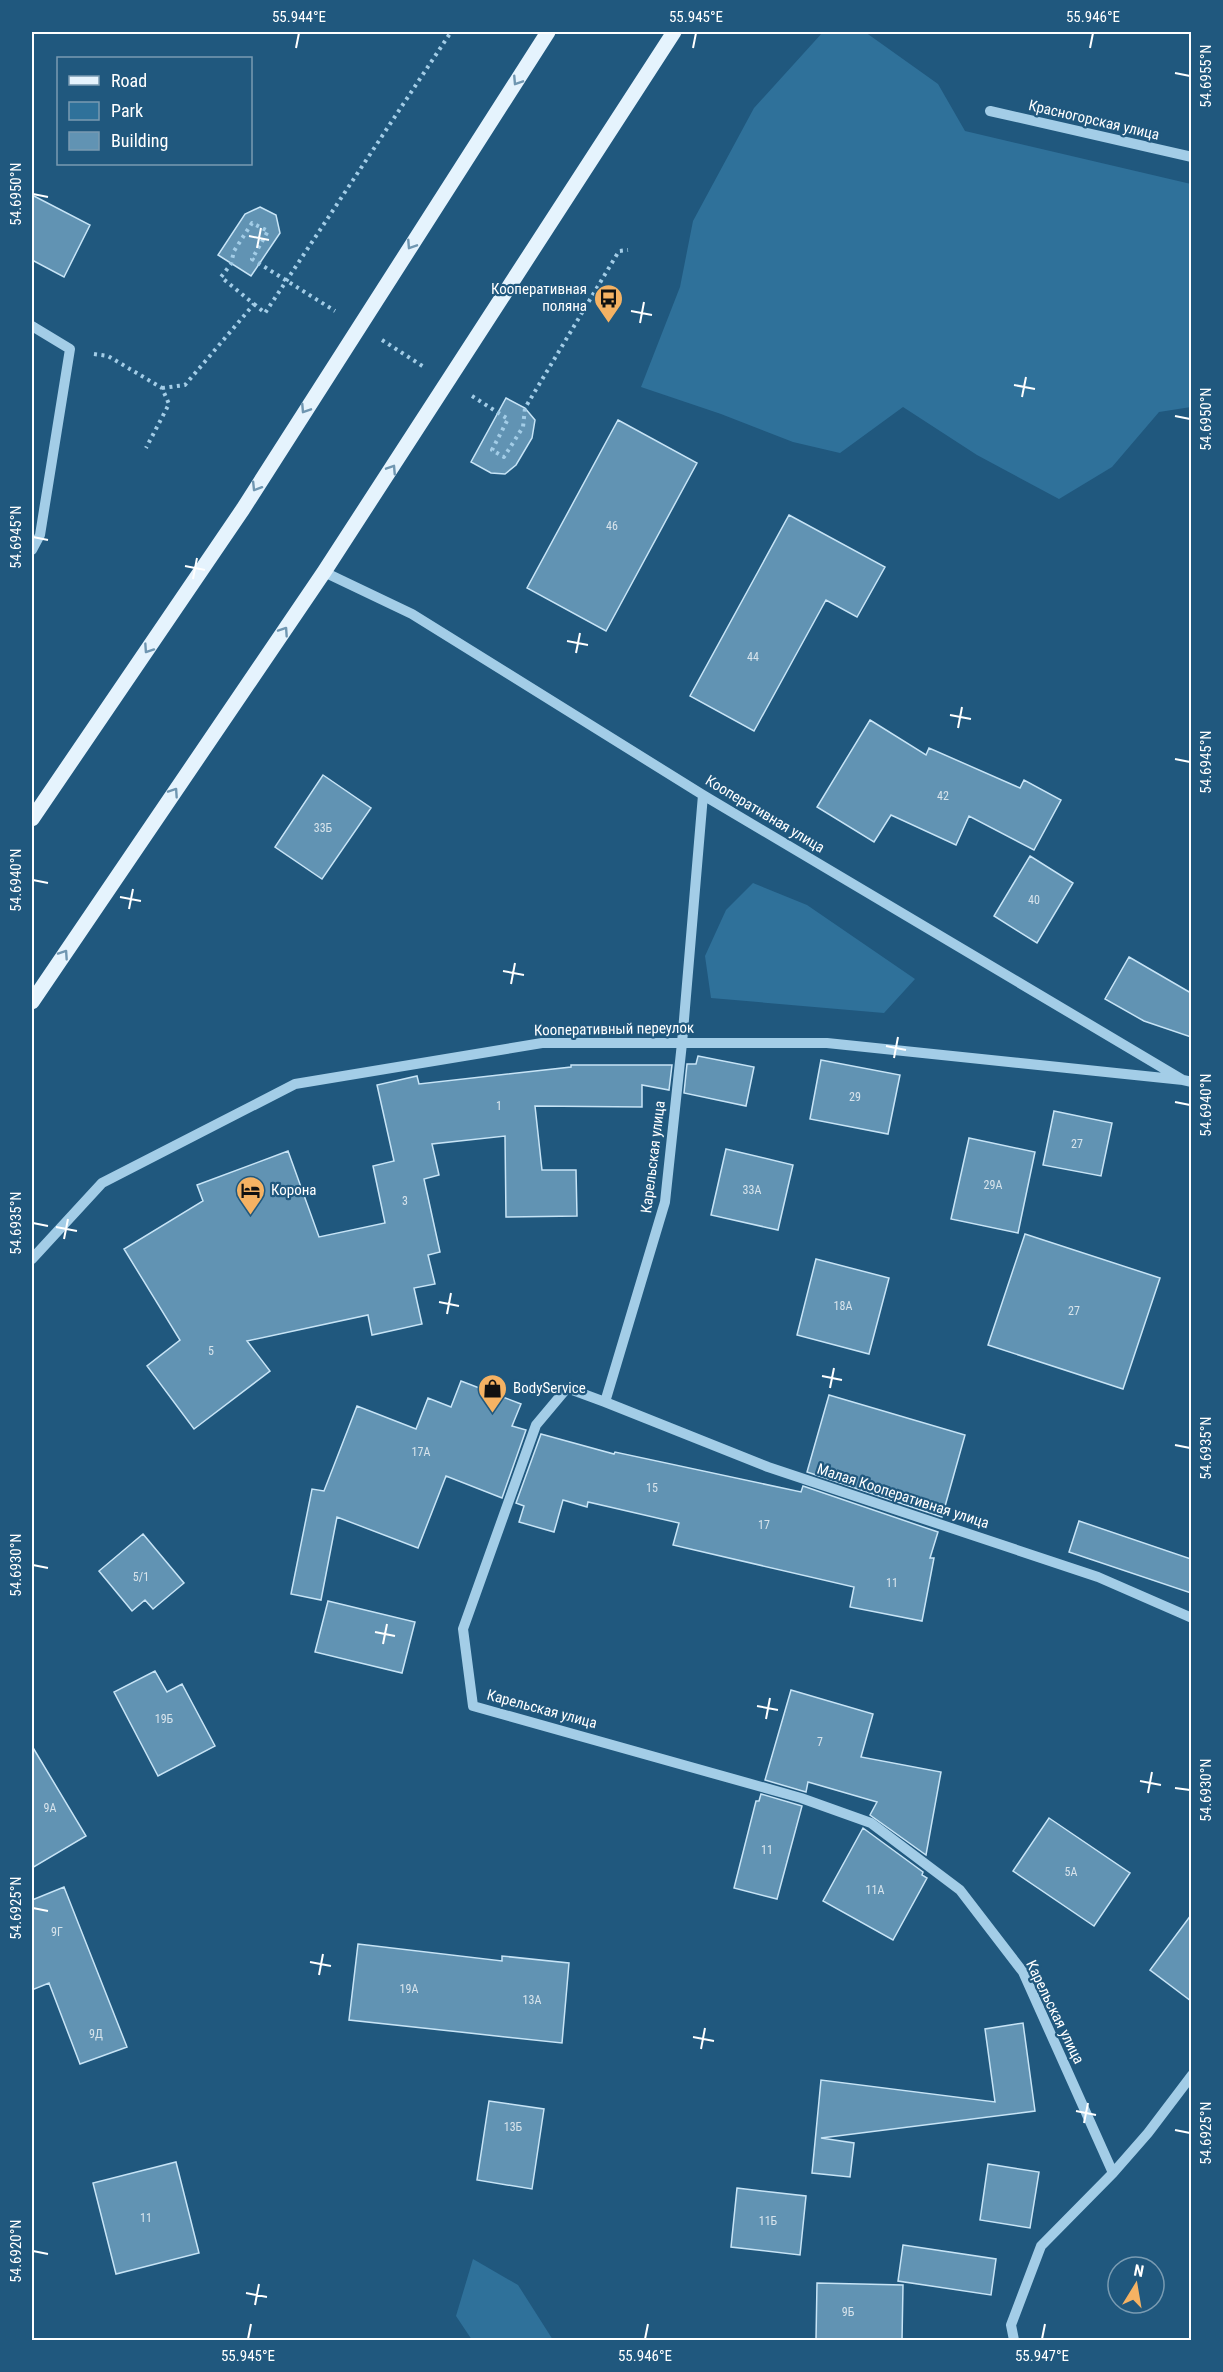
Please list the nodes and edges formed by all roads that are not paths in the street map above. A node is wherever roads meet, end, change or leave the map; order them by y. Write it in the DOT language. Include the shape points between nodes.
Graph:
graph roads {
  1 [pos="548,32"];
  2 [pos="674,32"];
  3 [pos="990,111"];
  4 [pos="1191,157"];
  5 [pos="32,326"];
  6 [pos="32,550"];
  7 [pos="324,572"];
  8 [pos="703,795"];
  9 [pos="32,819"];
  10 [pos="32,1002"];
  11 [pos="682,1043"];
  12 [pos="1187,1081"];
  13 [pos="32,1259"];
  14 [pos="605,1402"];
  15 [pos="1191,1618"];
  16 [pos="1191,2075"];
  17 [pos="1113,2173"];
  18 [pos="1014,2340"];
  1 -- 9 [label="main road, one-way" via="243,509"];
  7 -- 2 [label="main road, one-way"];
  3 -- 4 [label="street, Красногорская улица"];
  5 -- 6 [label="street" via="70,349 40,535"];
  7 -- 8 [label="street, Кооперативная улица" via="412,614"];
  10 -- 7 [label="main road, one-way"];
  8 -- 11 [label="street, Карельская улица"];
  8 -- 12 [label="street, Кооперативная улица"];
  11 -- 12 [label="street, Кооперативный переулок" via="827,1043"];
  11 -- 13 [label="street, Кооперативный переулок" via="542,1042 295,1084 102,1183"];
  11 -- 14 [label="street, Карельская улица" via="663,1214"];
  14 -- 15 [label="street, Малая Кооперативная улица" via="768,1467 1098,1577"];
  14 -- 17 [label="street, Карельская улица" via="567,1388 536,1425 463,1629 473,1706 801,1798 871,1823 960,1890 1023,1972"];
  16 -- 17 [label="street" via="1149,2133"];
  17 -- 18 [label="street" via="1041,2246 1011,2325"];
}
